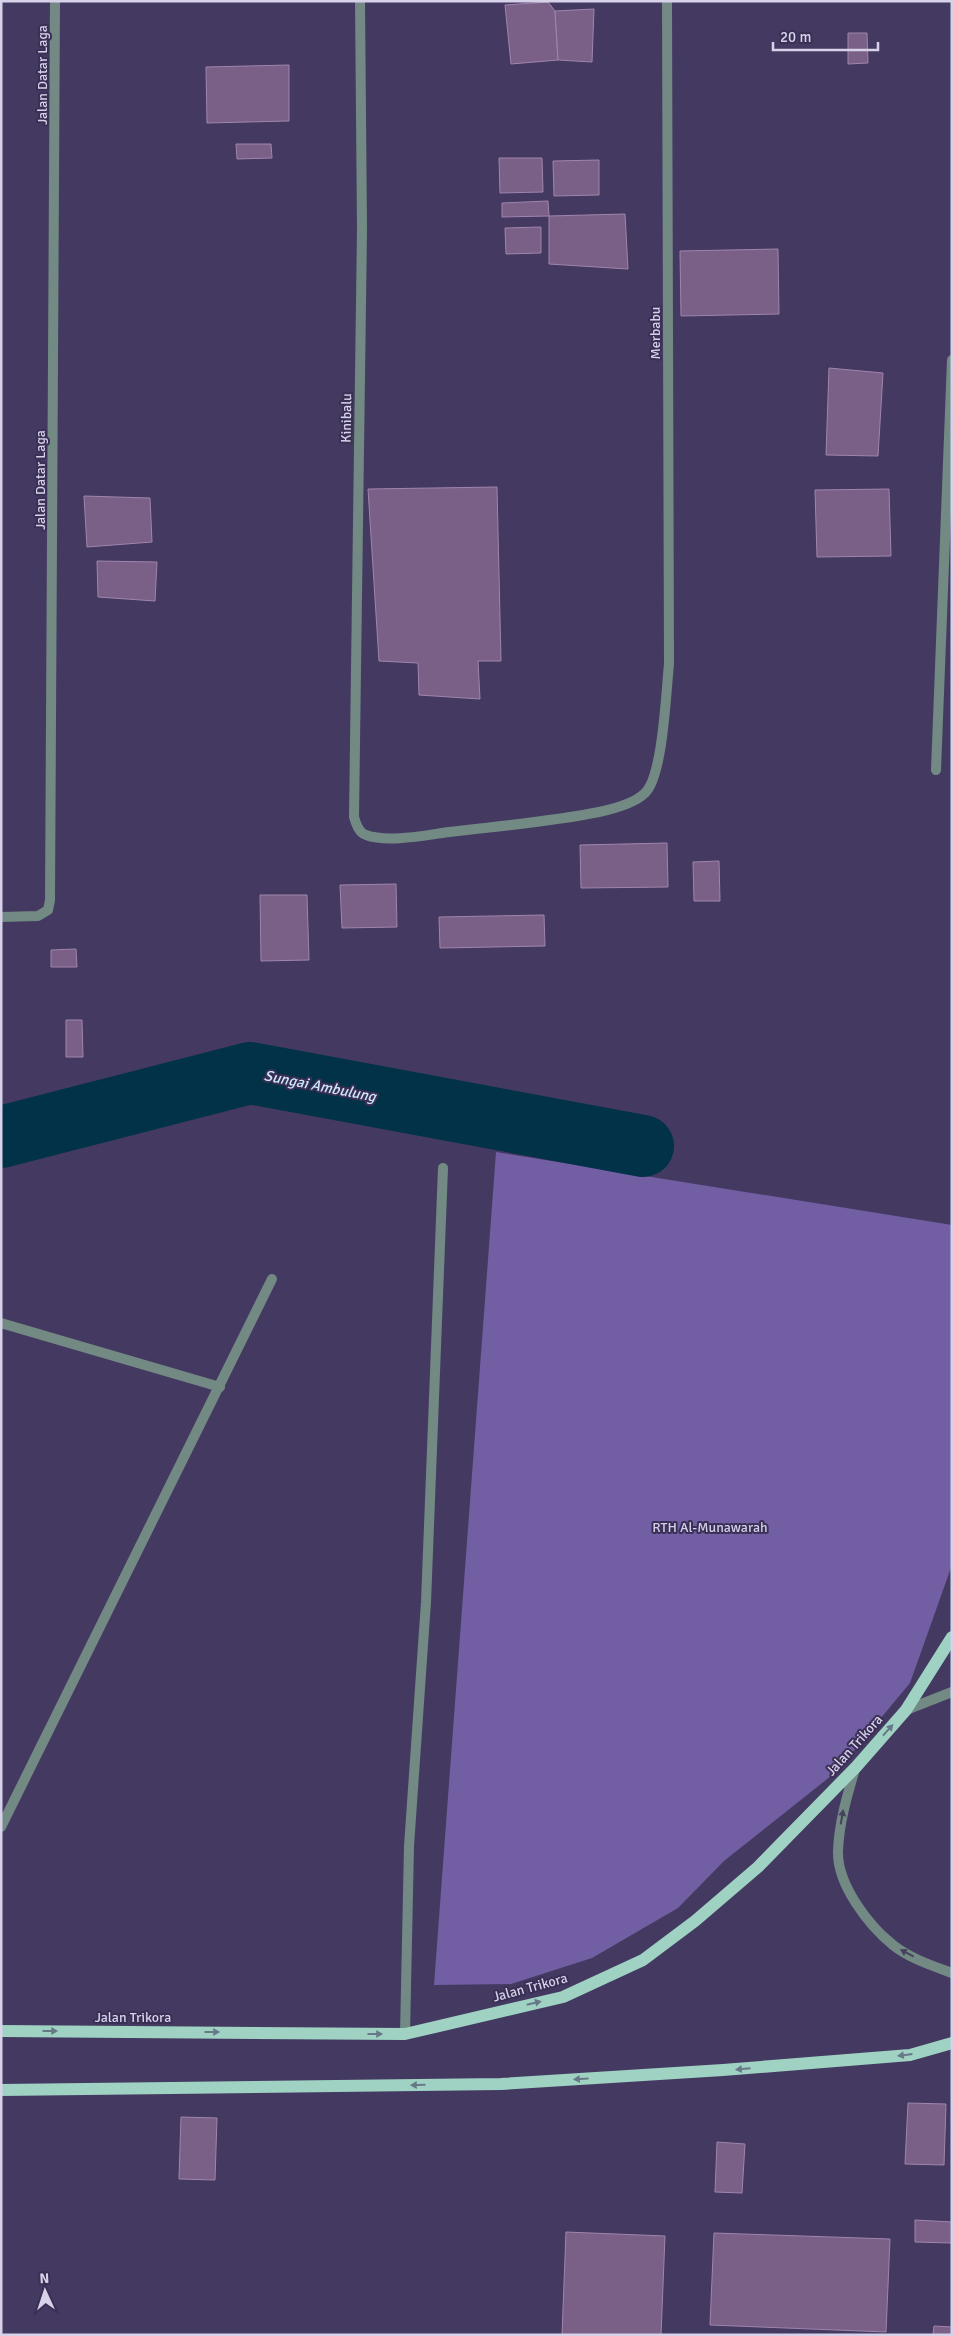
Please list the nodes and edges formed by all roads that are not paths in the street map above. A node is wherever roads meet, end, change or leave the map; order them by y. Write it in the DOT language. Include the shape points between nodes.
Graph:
graph roads {
  1 [pos="55,1"];
  2 [pos="360,1"];
  3 [pos="667,1"];
  4 [pos="952,360"];
  5 [pos="936,770"];
  6 [pos="362,832"];
  7 [pos="1,917"];
  8 [pos="443,1168"];
  9 [pos="272,1279"];
  10 [pos="1,1323"];
  11 [pos="220,1387"];
  12 [pos="952,1637"];
  13 [pos="952,1692"];
  14 [pos="906,1710"];
  15 [pos="856,1767"];
  16 [pos="1,1827"];
  17 [pos="952,1973"];
  18 [pos="1,2031"];
  19 [pos="405,2034"];
  20 [pos="952,2043"];
  21 [pos="1,2090"];
  1 -- 7 [label="street, Jalan Datar Laga" via="50,900 48,910 38,916"];
  2 -- 6 [label="street, Kinibalu" via="362,239 354,818"];
  3 -- 6 [label="street, Merbabu" via="669,664 658,762 651,785 644,794 601,812 405,837 366,835"];
  4 -- 5 [label="street"];
  8 -- 19 [label="street" via="426,1602 409,1846"];
  9 -- 11 [label="street"];
  10 -- 11 [label="street"];
  11 -- 16 [label="street"];
  12 -- 14 [label="main road, Jalan Trikora"];
  13 -- 14 [label="street"];
  15 -- 14 [label="main road, Jalan Trikora, one-way"];
  17 -- 15 [label="street, one-way" via="894,1946 848,1893 838,1854 842,1816"];
  19 -- 15 [label="main road, Jalan Trikora, one-way" via="562,1997 643,1960 695,1922 758,1867"];
  18 -- 19 [label="main road, Jalan Trikora, one-way"];
  20 -- 21 [label="main road, one-way" via="900,2056 501,2084"];
}
